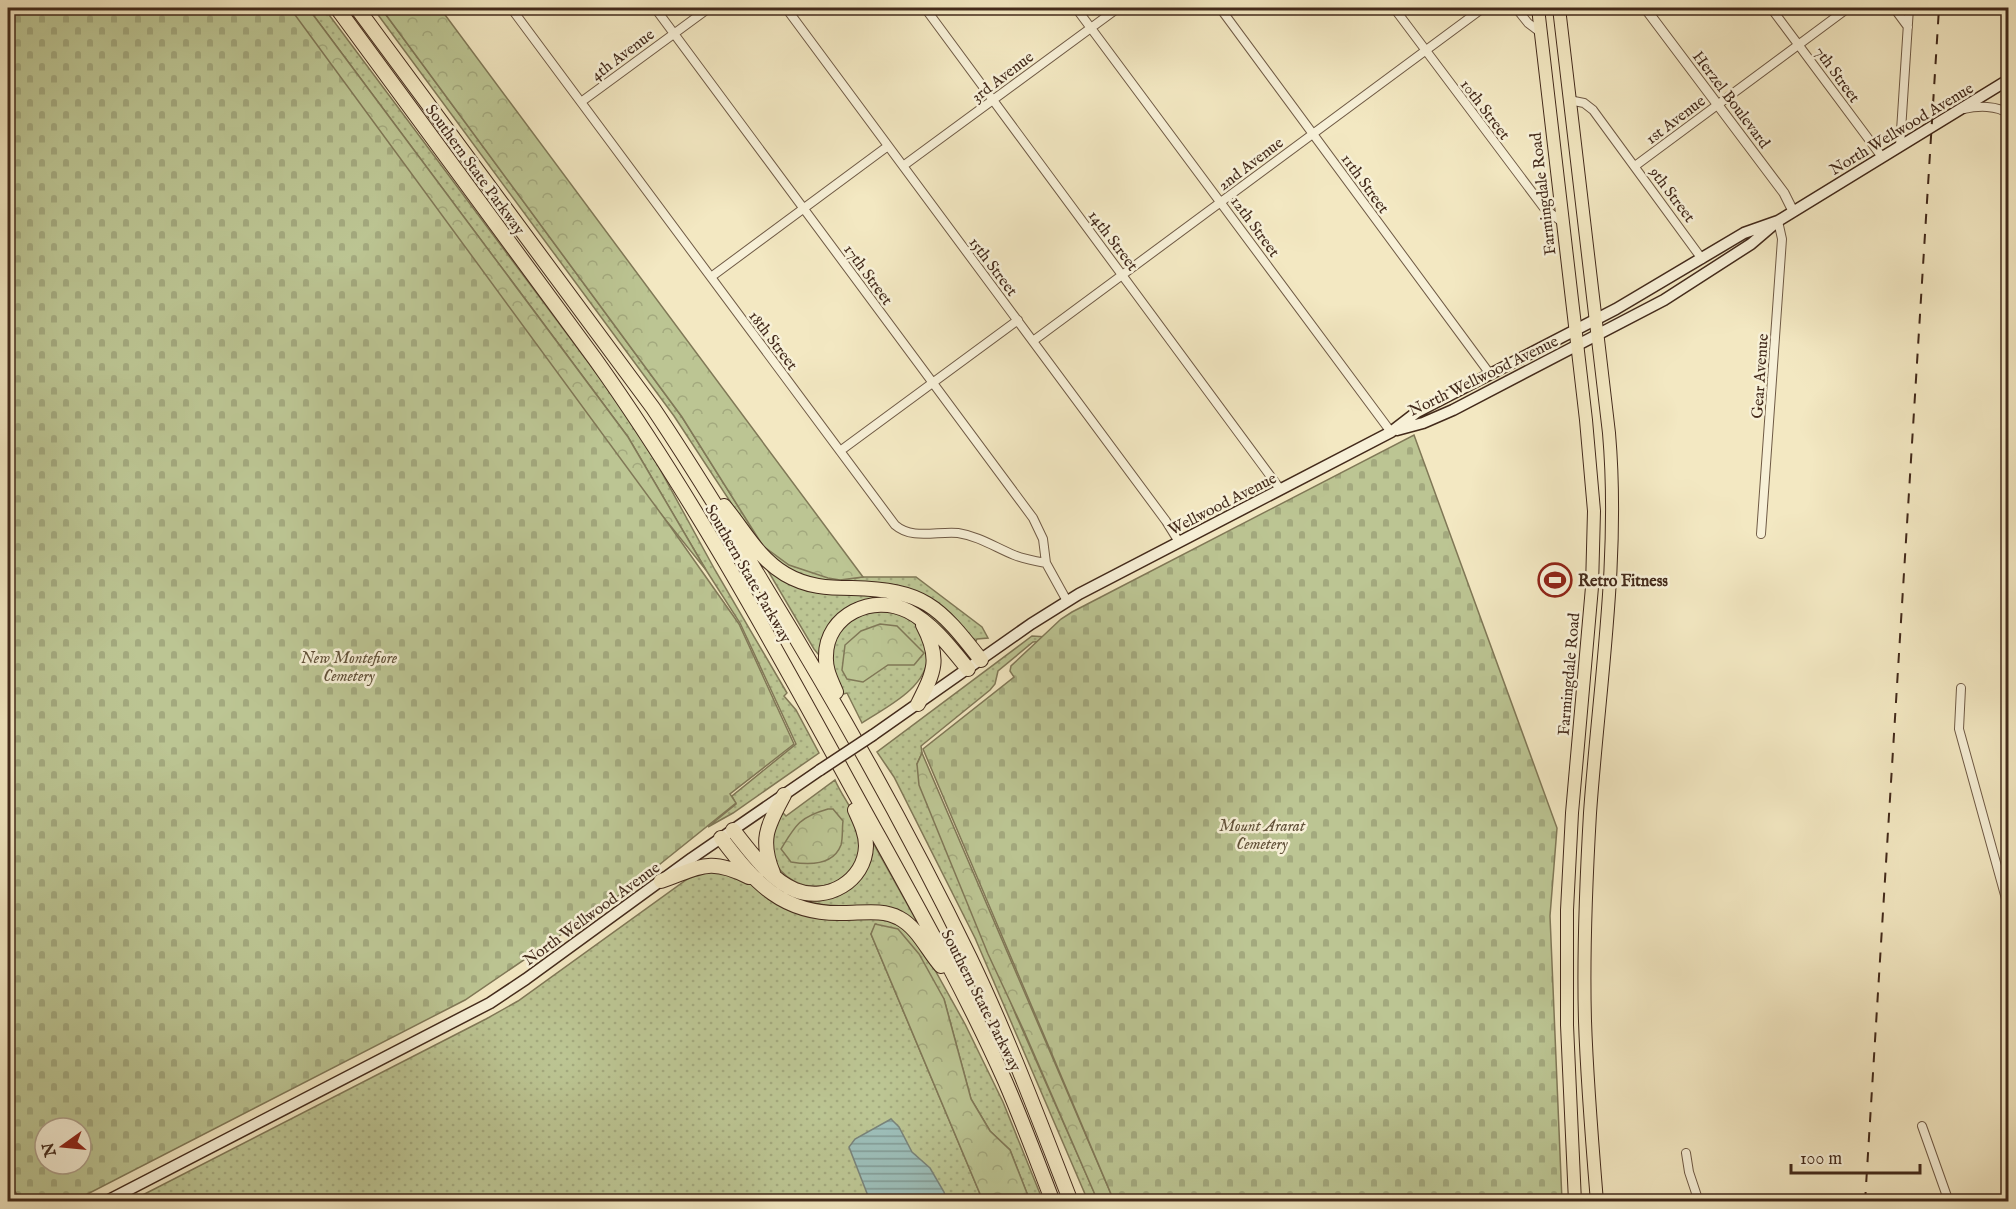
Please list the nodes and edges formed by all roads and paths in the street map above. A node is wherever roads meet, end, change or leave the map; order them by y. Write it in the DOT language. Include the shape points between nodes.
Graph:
graph roads {
  1 [pos="337,8"];
  2 [pos="357,8"];
  3 [pos="511,8"];
  4 [pos="655,8"];
  5 [pos="709,8"];
  6 [pos="786,8"];
  7 [pos="925,8"];
  8 [pos="1076,8"];
  9 [pos="1118,8"];
  10 [pos="1220,8"];
  11 [pos="1394,8"];
  12 [pos="1483,8"];
  13 [pos="1516,8"];
  14 [pos="1538,8"];
  15 [pos="1559,8"];
  16 [pos="1645,8"];
  17 [pos="1771,8"];
  18 [pos="1848,8"];
  19 [pos="1894,8"];
  20 [pos="1909,8"];
  21 [pos="1091,27"];
  22 [pos="1908,27"];
  23 [pos="1540,32"];
  24 [pos="674,33"];
  25 [pos="1799,44"];
  26 [pos="1425,50"];
  27 [pos="2008,82"];
  28 [pos="993,100"];
  29 [pos="1569,100"];
  30 [pos="2008,100"];
  31 [pos="581,102"];
  32 [pos="1718,104"];
  33 [pos="1960,110"];
  34 [pos="2008,114"];
  35 [pos="1313,133"];
  36 [pos="888,146"];
  37 [pos="1900,146"];
  38 [pos="1882,157"];
  39 [pos="903,166"];
  40 [pos="1635,166"];
  41 [pos="1221,201"];
  42 [pos="804,209"];
  43 [pos="1793,211"];
  44 [pos="1778,220"];
  45 [pos="1562,222"];
  46 [pos="1702,259"];
  47 [pos="1123,274"];
  48 [pos="711,277"];
  49 [pos="1018,320"];
  50 [pos="1596,320"];
  51 [pos="1575,330"];
  52 [pos="1597,336"];
  53 [pos="1033,341"];
  54 [pos="1578,346"];
  55 [pos="1490,374"];
  56 [pos="933,383"];
  57 [pos="1390,432"];
  58 [pos="840,451"];
  59 [pos="693,467"];
  60 [pos="1280,489"];
  61 [pos="1761,534"];
  62 [pos="1179,542"];
  63 [pos="1046,563"];
  64 [pos="1067,601"];
  65 [pos="919,618"];
  66 [pos="981,660"];
  67 [pos="968,669"];
  68 [pos="1961,688"];
  69 [pos="918,704"];
  70 [pos="825,739"];
  71 [pos="856,741"];
  72 [pos="784,795"];
  73 [pos="733,830"];
  74 [pos="721,838"];
  75 [pos="775,877"];
  76 [pos="754,879"];
  77 [pos="661,881"];
  78 [pos="2008,906"];
  79 [pos="959,988"];
  80 [pos="1922,1126"];
  81 [pos="1686,1153"];
  82 [pos="105,1202"];
  83 [pos="1053,1202"];
  84 [pos="1071,1202"];
  85 [pos="1575,1202"];
  86 [pos="1597,1202"];
  87 [pos="1699,1202"];
  88 [pos="1949,1202"];
  1 -- 70 [label="highway, Southern State Parkway" via="636,417"];
  2 -- 59 [label="highway, Southern State Parkway" via="612,351"];
  3 -- 31 [label="street, 18th Street"];
  4 -- 24 [label="street, 17th Street"];
  5 -- 24 [label="street, 4th Avenue"];
  6 -- 36 [label="street, 15th Street"];
  7 -- 28 [label="street, 14th Street"];
  8 -- 21 [label="street, 12th Street"];
  9 -- 21 [label="street, 3rd Avenue"];
  10 -- 35 [label="street, 11th Street"];
  11 -- 26 [label="street, 10th Street"];
  12 -- 26 [label="street, 2nd Avenue"];
  13 -- 23 [label="street"];
  14 -- 23 [label="main road, Farmingdale Road"];
  15 -- 29 [label="main road, Farmingdale Road"];
  16 -- 32 [label="street, Herzel Boulevard"];
  17 -- 25 [label="street, 7th Street"];
  18 -- 25 [label="street, 1st Avenue"];
  19 -- 22 [label="street"];
  20 -- 22 [label="street"];
  21 -- 28 [label="street, 3rd Avenue"];
  21 -- 41 [label="street, 12th Street"];
  22 -- 37 [label="street"];
  23 -- 45 [label="main road, Farmingdale Road"];
  24 -- 31 [label="street, 4th Avenue"];
  24 -- 42 [label="street, 17th Street"];
  25 -- 32 [label="street, 1st Avenue"];
  25 -- 38 [label="street, 7th Street"];
  26 -- 35 [label="street, 2nd Avenue"];
  26 -- 45 [label="street, 10th Street" via="1544,208"];
  27 -- 30 [label="street"];
  27 -- 33 [label="main road, North Wellwood Avenue"];
  28 -- 39 [label="street, 3rd Avenue"];
  28 -- 47 [label="street, 14th Street"];
  29 -- 40 [label="street, 9th Street" via="1590,107"];
  29 -- 50 [label="main road, Farmingdale Road"];
  31 -- 48 [label="street, 18th Street"];
  32 -- 40 [label="street, 1st Avenue"];
  32 -- 43 [label="street, Herzel Boulevard"];
  33 -- 34 [label="street" via="1991,108"];
  33 -- 37 [label="main road, North Wellwood Avenue"];
  35 -- 41 [label="street, 2nd Avenue"];
  35 -- 55 [label="street, 11th Street"];
  36 -- 39 [label="street, 15th Street"];
  36 -- 42 [label="street"];
  37 -- 38 [label="main road, North Wellwood Avenue"];
  38 -- 43 [label="main road, North Wellwood Avenue"];
  39 -- 49 [label="street, 15th Street"];
  40 -- 46 [label="street, 9th Street"];
  41 -- 47 [label="street, 2nd Avenue"];
  41 -- 57 [label="street, 12th Street"];
  42 -- 48 [label="street"];
  42 -- 56 [label="street, 17th Street"];
  43 -- 44 [label="main road, North Wellwood Avenue"];
  44 -- 46 [label="main road, North Wellwood Avenue" via="1744,233"];
  44 -- 52 [label="main road, North Wellwood Avenue" via="1706,274"];
  44 -- 61 [label="street, Gear Avenue" via="1782,240"];
  45 -- 51 [label="main road, Farmingdale Road"];
  46 -- 50 [label="main road, North Wellwood Avenue"];
  47 -- 53 [label="street, 2nd Avenue"];
  47 -- 60 [label="street, 14th Street"];
  48 -- 58 [label="street, 18th Street"];
  49 -- 53 [label="street, 15th Street"];
  49 -- 56 [label="street"];
  50 -- 51 [label="main road, North Wellwood Avenue"];
  50 -- 52 [label="main road, Farmingdale Road"];
  51 -- 54 [label="main road, Farmingdale Road"];
  51 -- 55 [label="main road, North Wellwood Avenue"];
  52 -- 54 [label="main road, North Wellwood Avenue"];
  52 -- 86 [label="main road, Farmingdale Road" via="1612,508 1611,581 1590,810 1586,917 1587,1063"];
  53 -- 62 [label="street, 15th Street"];
  54 -- 57 [label="main road, North Wellwood Avenue" via="1423,423"];
  54 -- 85 [label="main road, Farmingdale Road" via="1594,529 1567,910 1567,1024"];
  55 -- 57 [label="main road, North Wellwood Avenue" via="1417,412"];
  56 -- 58 [label="street"];
  56 -- 63 [label="street, 17th Street" via="1036,522"];
  57 -- 60 [label="main road, Wellwood Avenue"];
  58 -- 63 [label="street, 18th Street" via="902,531 965,535"];
  59 -- 66 [label="highway" via="756,549 780,571 815,586 889,590 916,598 947,618"];
  59 -- 71 [label="highway, Southern State Parkway"];
  60 -- 62 [label="main road, Wellwood Avenue"];
  62 -- 64 [label="main road, Wellwood Avenue"];
  63 -- 64 [label="street"];
  64 -- 66 [label="main road, North Wellwood Avenue"];
  65 -- 67 [label="highway"];
  65 -- 69 [label="highway" via="934,657 933,673"];
  65 -- 71 [label="highway" via="896,606 871,605 849,614 831,634 826,651 827,669"];
  66 -- 67 [label="main road, North Wellwood Avenue"];
  67 -- 69 [label="main road, North Wellwood Avenue"];
  68 -- 78 [label="street" via="1959,729"];
  69 -- 72 [label="main road, North Wellwood Avenue, bridge"];
  70 -- 75 [label="highway" via="862,828 866,847 862,862 847,883 826,893 802,893"];
  70 -- 79 [label="highway, Southern State Parkway"];
  71 -- 84 [label="highway, Southern State Parkway" via="970,959"];
  72 -- 73 [label="main road, North Wellwood Avenue"];
  72 -- 75 [label="highway" via="765,840"];
  73 -- 74 [label="main road, North Wellwood Avenue"];
  73 -- 75 [label="highway"];
  74 -- 76 [label="highway"];
  74 -- 77 [label="main road, North Wellwood Avenue"];
  76 -- 77 [label="highway" via="715,864"];
  76 -- 79 [label="highway" via="773,895 805,909 883,913 899,918 920,936"];
  77 -- 82 [label="main road, North Wellwood Avenue" via="490,1003"];
  79 -- 83 [label="highway, Southern State Parkway" via="1004,1080"];
  80 -- 88 [label="street"];
  81 -- 87 [label="street"];
}
